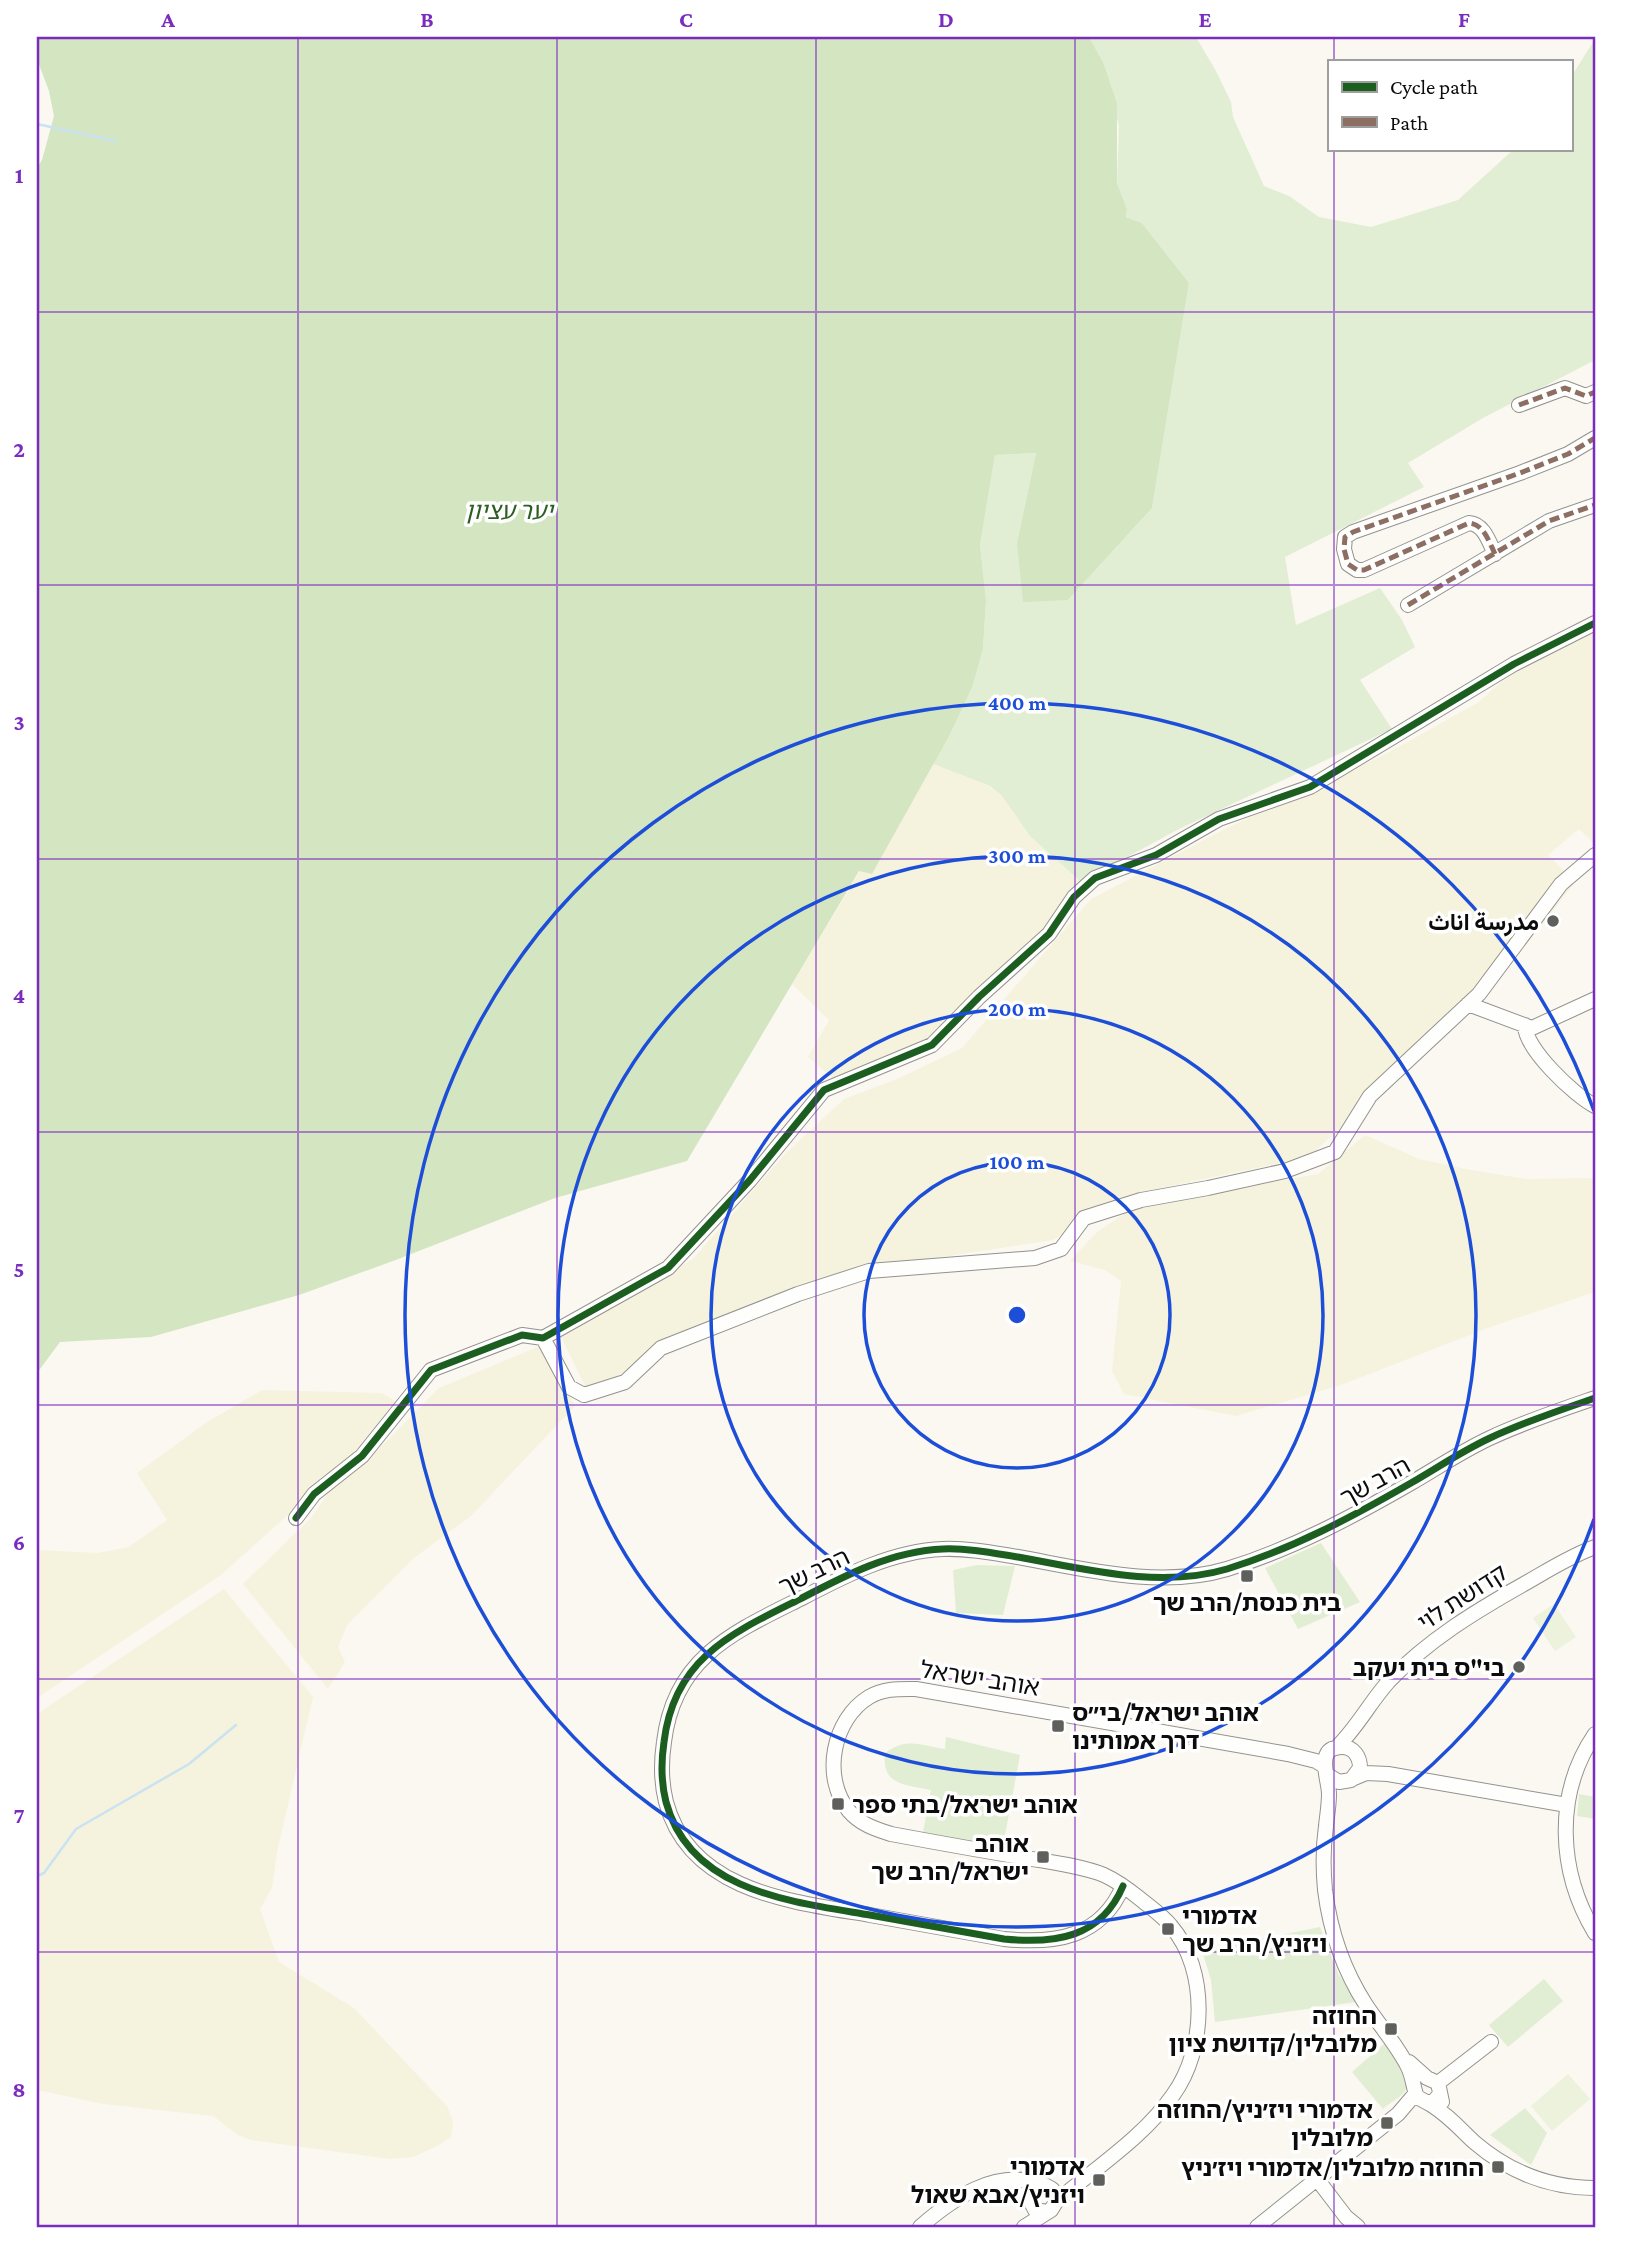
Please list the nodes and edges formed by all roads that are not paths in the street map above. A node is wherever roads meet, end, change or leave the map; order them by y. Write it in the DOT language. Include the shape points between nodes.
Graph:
graph roads {
  1 [pos="1595,392"];
  2 [pos="1519,405"];
  3 [pos="1595,438"];
  4 [pos="1595,505"];
  5 [pos="1495,554"];
  6 [pos="1408,605"];
  7 [pos="1595,623"];
  8 [pos="1595,855"];
  9 [pos="1595,999"];
  10 [pos="1468,1004"];
  11 [pos="1525,1025"];
  12 [pos="1595,1106"];
  13 [pos="543,1338"];
  14 [pos="1595,1398"];
  15 [pos="296,1518"];
  16 [pos="1595,1547"];
  17 [pos="1370,1707"];
  18 [pos="1595,1734"];
  19 [pos="1332,1750"];
  20 [pos="1288,1754"];
  21 [pos="1357,1755"];
  22 [pos="1325,1770"];
  23 [pos="1388,1774"];
  24 [pos="1351,1780"];
  25 [pos="1567,1805"];
  26 [pos="1327,1817"];
  27 [pos="1123,1885"];
  28 [pos="1595,1933"];
  29 [pos="1491,2042"];
  30 [pos="1426,2092"];
  31 [pos="1084,2179"];
  32 [pos="1317,2179"];
  33 [pos="999,2181"];
  34 [pos="1048,2186"];
  35 [pos="1595,2188"];
  36 [pos="1030,2200"];
  37 [pos="1052,2207"];
  38 [pos="920,2227"];
  39 [pos="1023,2227"];
  40 [pos="1257,2227"];
  41 [pos="1358,2227"];
  1 -- 2 [label="street" via="1586,396 1564,388"];
  3 -- 5 [label="street" via="1569,454 1353,532 1344,542 1348,564 1364,570 1474,523"];
  4 -- 5 [label="street" via="1549,522"];
  5 -- 6 [label="street"];
  7 -- 13 [label="street" via="1514,664 1310,787 1219,819 1156,855 1095,878 1074,897 1049,934 932,1045 824,1090 750,1180 668,1268"];
  8 -- 10 [label="street" via="1561,884"];
  9 -- 11 [label="street" via="1532,1028"];
  10 -- 11 [label="street"];
  10 -- 13 [label="street" via="1370,1096 1335,1152 1285,1171 1141,1200 1084,1217 1061,1249 1035,1258 869,1270 661,1348 625,1382 584,1395 569,1387"];
  11 -- 12 [label="street" via="1524,1035 1544,1060"];
  13 -- 15 [label="street" via="522,1335 431,1370 362,1456 314,1494"];
  14 -- 27 [label="street, הרב שך" via="1488,1439 1305,1540 1223,1570 1133,1576 961,1549 887,1559 841,1577 721,1641 690,1671 675,1698 662,1752 662,1777 672,1820 695,1854 749,1888 795,1902 1030,1941 1058,1939 1085,1930 1108,1913"];
  16 -- 17 [label="street, קדושת לוי" via="1533,1578 1440,1636 1393,1677"];
  17 -- 19 [label="street, קדושת לוי"];
  17 -- 21 [label="street, קדושת לוי" via="1358,1737"];
  18 -- 25 [label="street" via="1579,1760"];
  19 -- 20 [label="street, אוהב ישראל"];
  19 -- 21 [label="street" via="1345,1747"];
  19 -- 22 [label="street"];
  20 -- 22 [label="street, אוהב ישראל" via="1316,1761"];
  20 -- 27 [label="street, אוהב ישראל" via="916,1689 891,1689 870,1696 841,1728 833,1770 838,1792 866,1825 891,1834 1068,1866"];
  21 -- 23 [label="street" via="1373,1769"];
  21 -- 24 [label="street" via="1360,1768"];
  22 -- 24 [label="street" via="1334,1781"];
  22 -- 26 [label="street"];
  23 -- 24 [label="street" via="1366,1773"];
  23 -- 25 [label="street"];
  24 -- 26 [label="street" via="1337,1795"];
  25 -- 28 [label="street" via="1566,1853 1572,1883"];
  26 -- 30 [label="street" via="1324,1879 1345,1964 1364,2003"];
  27 -- 31 [label="street, אוהב ישראל" via="1171,1926 1183,1945 1197,1993 1197,2034 1174,2095 1146,2126"];
  29 -- 30 [label="street"];
  30 -- 32 [label="street"];
  30 -- 35 [label="street" via="1488,2152 1519,2172 1553,2185"];
  31 -- 34 [label="street"];
  31 -- 37 [label="street, אוהב ישראל"];
  32 -- 40 [label="street"];
  32 -- 41 [label="street"];
  33 -- 34 [label="street" via="1017,2179"];
  33 -- 36 [label="street" via="1018,2185"];
  33 -- 38 [label="street" via="953,2201"];
  34 -- 36 [label="street" via="1037,2187"];
  34 -- 37 [label="street" via="1056,2193"];
  36 -- 37 [label="street" via="1039,2212"];
  36 -- 39 [label="street"];
  37 -- 39 [label="street, אוהב ישראל"];
}
